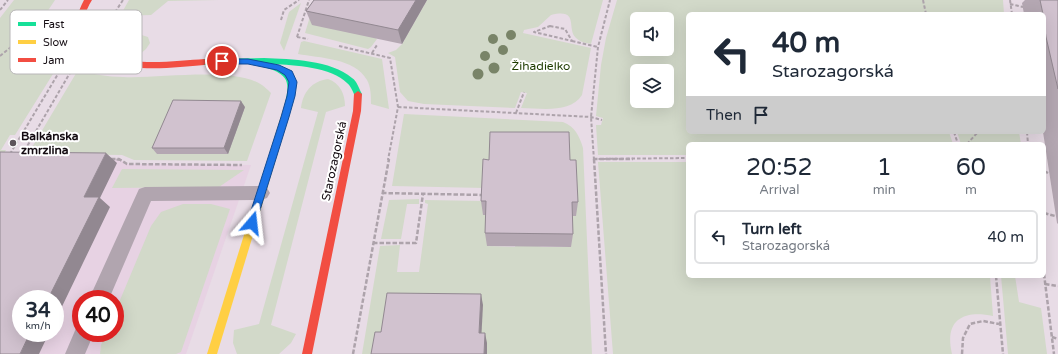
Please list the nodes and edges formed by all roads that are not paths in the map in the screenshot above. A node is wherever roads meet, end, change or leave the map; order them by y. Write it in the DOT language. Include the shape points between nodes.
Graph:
graph roads {
  1 [pos="88,0"];
  2 [pos="82,10"];
  3 [pos="248,62"];
  4 [pos="142,64"];
  5 [pos="261,193"];
  6 [pos="103,290"];
  7 [pos="80,342"];
  8 [pos="75,354"];
  9 [pos="212,354"];
  10 [pos="307,354"];
  1 -- 2 [label="street, Starozagorská"];
  3 -- 4 [label="street, Starozagorská"];
  3 -- 5 [label="street, Starozagorská" via="285,70 293,82 287,111"];
  3 -- 10 [label="street, Starozagorská" via="306,63 331,68 347,76 358,94 357,111"];
  5 -- 6 [label="lane" via="144,194"];
  5 -- 9 [label="street, Starozagorská"];
  7 -- 8 [label="lane"];
}
